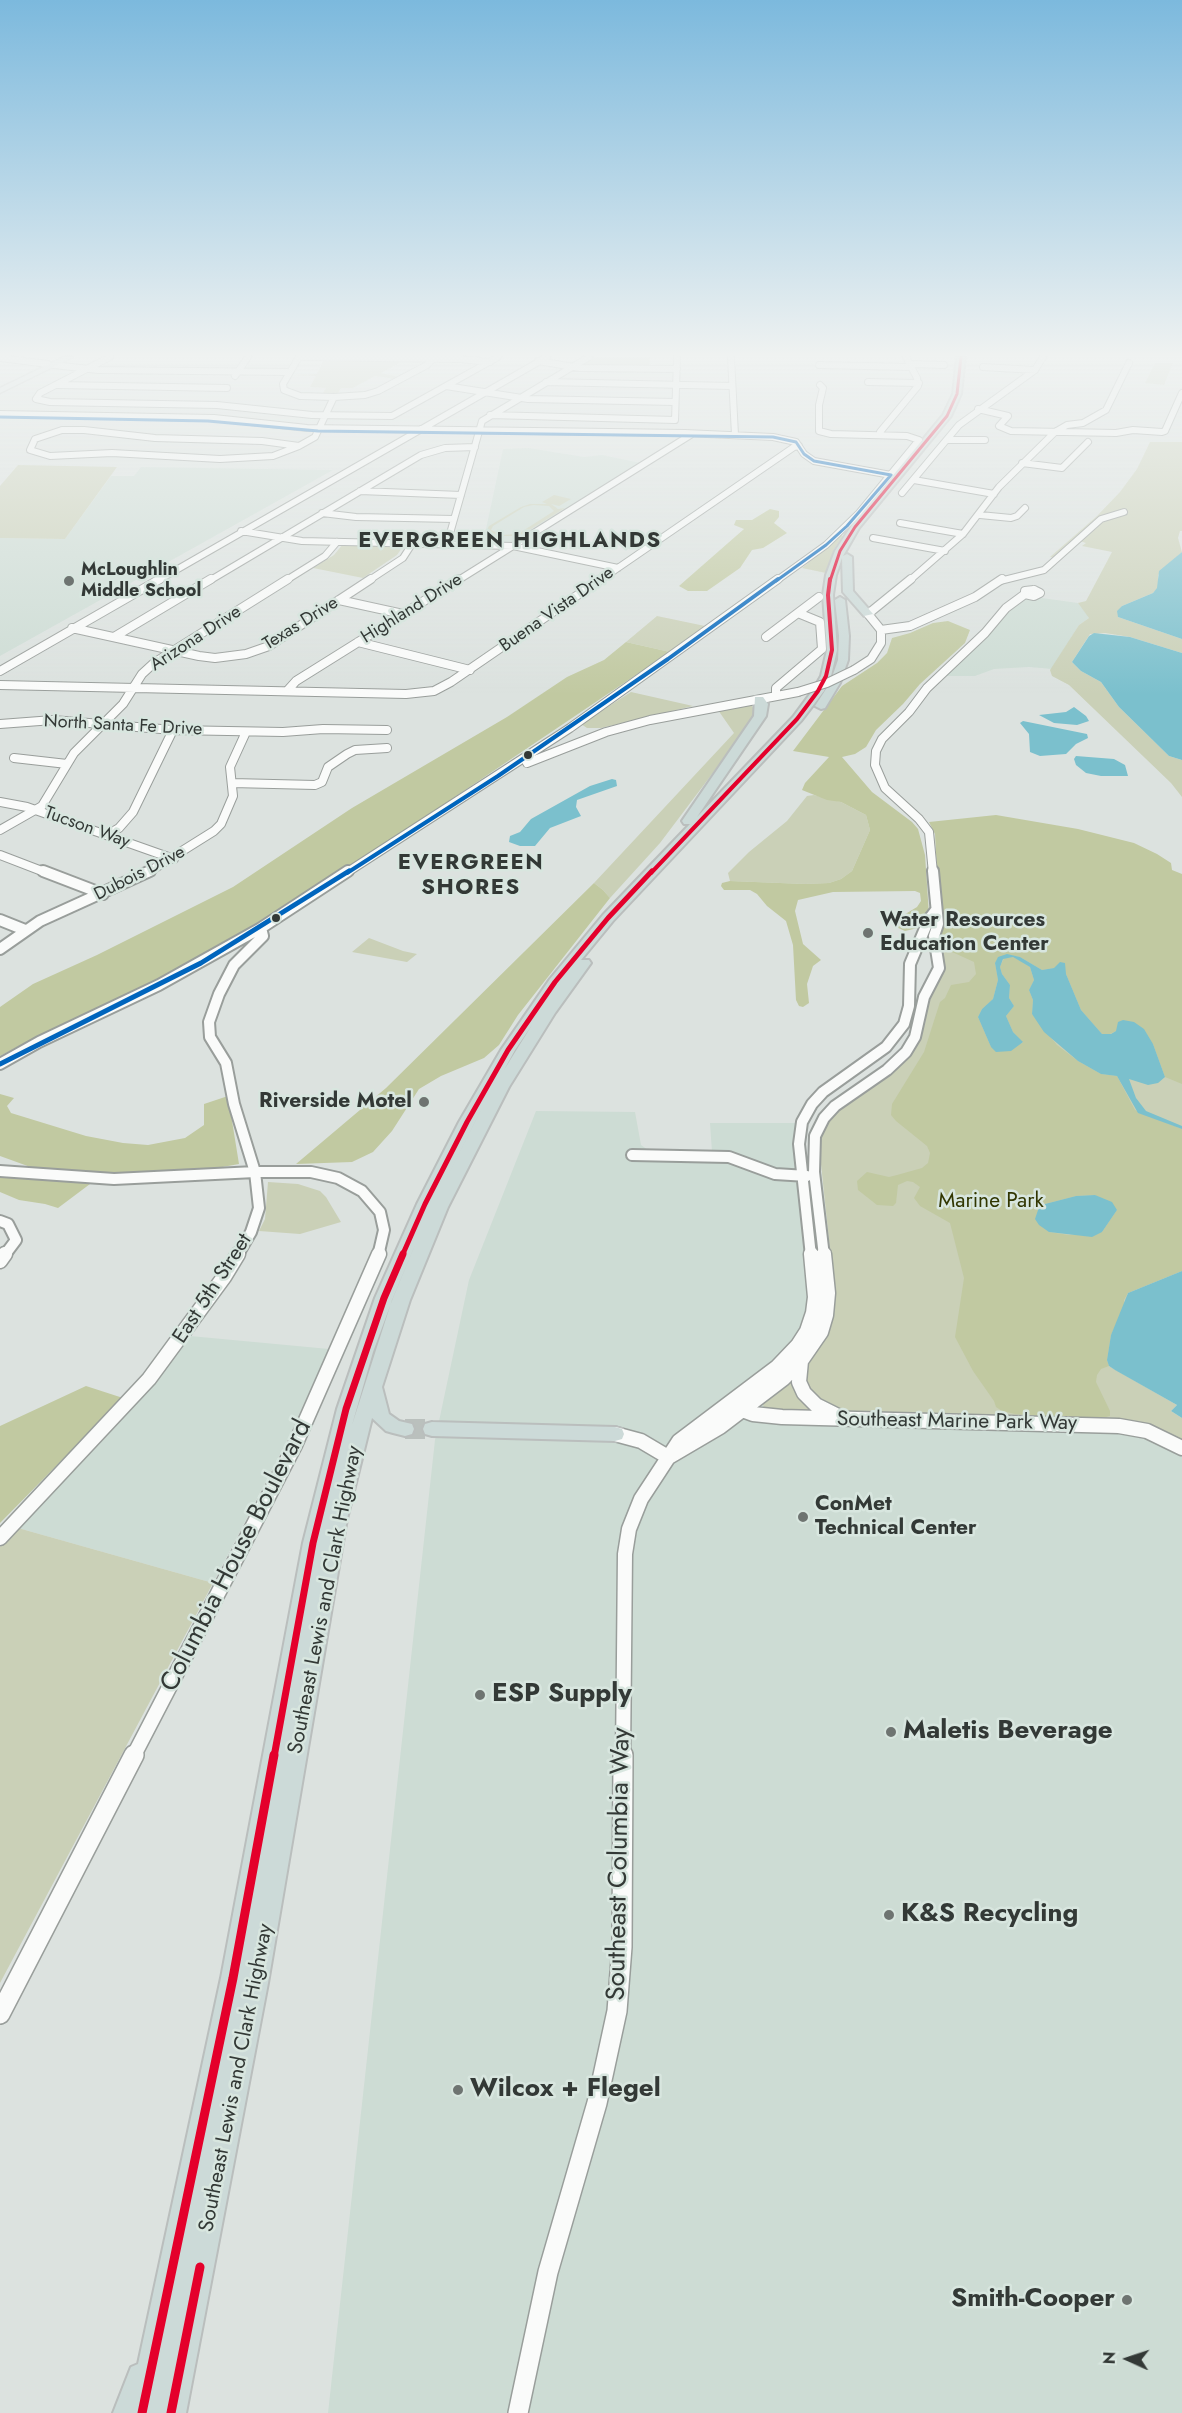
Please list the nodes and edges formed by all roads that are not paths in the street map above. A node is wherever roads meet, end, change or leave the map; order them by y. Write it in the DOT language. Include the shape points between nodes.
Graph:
graph roads {
  1 [pos="346,470"];
  2 [pos="397,470"];
  3 [pos="468,470"];
  4 [pos="635,470"];
  5 [pos="761,470"];
  6 [pos="862,470"];
  7 [pos="895,470"];
  8 [pos="904,470"];
  9 [pos="910,470"];
  10 [pos="923,470"];
  11 [pos="1016,470"];
  12 [pos="891,475"];
  13 [pos="914,480"];
  14 [pos="360,491"];
  15 [pos="903,493"];
  16 [pos="994,494"];
  17 [pos="461,495"];
  18 [pos="1025,508"];
  19 [pos="1125,512"];
  20 [pos="322,513"];
  21 [pos="980,515"];
  22 [pos="454,519"];
  23 [pos="900,523"];
  24 [pos="239,531"];
  25 [pos="963,534"];
  26 [pos="873,538"];
  27 [pos="280,539"];
  28 [pos="337,542"];
  29 [pos="412,544"];
  30 [pos="447,544"];
  31 [pos="513,546"];
  32 [pos="945,551"];
  33 [pos="847,557"];
  34 [pos="618,568"];
  35 [pos="1025,594"];
  36 [pos="819,597"];
  37 [pos="339,600"];
  38 [pos="878,608"];
  39 [pos="798,613"];
  40 [pos="403,614"];
  41 [pos="863,616"];
  42 [pos="66,627"];
  43 [pos="75,629"];
  44 [pos="880,630"];
  45 [pos="114,637"];
  46 [pos="766,637"];
  47 [pos="358,642"];
  48 [pos="173,651"];
  49 [pos="843,660"];
  50 [pos="0,664"];
  51 [pos="470,670"];
  52 [pos="0,671"];
  53 [pos="0,685"];
  54 [pos="133,688"];
  55 [pos="287,691"];
  56 [pos="776,696"];
  57 [pos="759,699"];
  58 [pos="0,724"];
  59 [pos="101,724"];
  60 [pos="568,729"];
  61 [pos="173,730"];
  62 [pos="387,730"];
  63 [pos="246,732"];
  64 [pos="606,732"];
  65 [pos="587,739"];
  66 [pos="387,748"];
  67 [pos="14,758"];
  68 [pos="67,764"];
  69 [pos="498,776"];
  70 [pos="232,783"];
  71 [pos="0,802"];
  72 [pos="37,810"];
  73 [pos="0,830"];
  74 [pos="107,835"];
  75 [pos="0,855"];
  76 [pos="174,859"];
  77 [pos="635,889"];
  78 [pos="103,894"];
  79 [pos="936,910"];
  80 [pos="0,920"];
  81 [pos="261,928"];
  82 [pos="25,930"];
  83 [pos="0,949"];
  84 [pos="914,952"];
  85 [pos="937,954"];
  86 [pos="910,978"];
  87 [pos="933,981"];
  88 [pos="0,1064"];
  89 [pos="632,1155"];
  90 [pos="0,1171"];
  91 [pos="255,1172"];
  92 [pos="801,1176"];
  93 [pos="815,1176"];
  94 [pos="0,1221"];
  95 [pos="810,1254"];
  96 [pos="824,1254"];
  97 [pos="0,1261"];
  98 [pos="801,1361"];
  99 [pos="372,1384"];
  100 [pos="736,1408"];
  101 [pos="847,1419"];
  102 [pos="405,1429"];
  103 [pos="432,1429"];
  104 [pos="615,1434"];
  105 [pos="1182,1448"];
  106 [pos="668,1457"];
  107 [pos="0,1538"];
  108 [pos="0,2014"];
  109 [pos="159,2331"];
  110 [pos="128,2413"];
  111 [pos="142,2413"];
  112 [pos="171,2413"];
  113 [pos="518,2413"];
  1 -- 24 [label="street"];
  2 -- 14 [label="street"];
  3 -- 17 [label="street"];
  4 -- 31 [label="street, Highland Drive"];
  5 -- 34 [label="street, Buena Vista Drive"];
  6 -- 12 [label="street"];
  7 -- 12 [label="street"];
  8 -- 77 [label="highway, Southeast Lewis and Clark Highway" via="840,551 828,595 830,663 814,697"];
  9 -- 33 [label="highway, Southeast Lewis and Clark Highway" via="874,513"];
  10 -- 13 [label="street"];
  11 -- 16 [label="street"];
  12 -- 60 [label="street" via="826,545"];
  13 -- 15 [label="street"];
  13 -- 16 [label="street"];
  14 -- 17 [label="street"];
  14 -- 20 [label="street"];
  16 -- 21 [label="street"];
  17 -- 22 [label="street"];
  18 -- 21 [label="street" via="1013,517"];
  19 -- 44 [label="street" via="1101,519 1044,570 1004,579 975,597 910,626"];
  20 -- 22 [label="street"];
  20 -- 27 [label="street"];
  21 -- 25 [label="street"];
  22 -- 30 [label="street"];
  23 -- 25 [label="street"];
  24 -- 27 [label="street"];
  24 -- 42 [label="street"];
  24 -- 43 [label="street"];
  25 -- 32 [label="street"];
  26 -- 32 [label="street"];
  27 -- 28 [label="street"];
  27 -- 45 [label="street"];
  28 -- 29 [label="street"];
  28 -- 48 [label="street, Arizona Drive" via="325,556"];
  29 -- 30 [label="street"];
  29 -- 37 [label="street, Texas Drive" via="404,558"];
  30 -- 31 [label="street"];
  31 -- 34 [label="street"];
  31 -- 40 [label="street, Highland Drive"];
  32 -- 38 [label="street"];
  33 -- 41 [label="highway" via="848,592"];
  33 -- 49 [label="highway, Southeast Lewis and Clark Highway" via="840,591"];
  34 -- 51 [label="street, Buena Vista Drive"];
  35 -- 79 [label="street" via="927,688 876,751 880,780 927,827"];
  36 -- 39 [label="street"];
  37 -- 40 [label="street"];
  37 -- 48 [label="street, Texas Drive" via="259,651 214,658"];
  38 -- 41 [label="highway"];
  39 -- 46 [label="street"];
  39 -- 56 [label="street" via="820,622 822,648 776,688"];
  40 -- 47 [label="street, Highland Drive"];
  41 -- 44 [label="street"];
  41 -- 49 [label="highway" via="851,624 850,643"];
  42 -- 43 [label="street, Texas Drive"];
  42 -- 50 [label="street"];
  43 -- 45 [label="street, Texas Drive"];
  43 -- 52 [label="street"];
  44 -- 56 [label="street, bridge" via="879,648 854,670 827,683"];
  45 -- 48 [label="street, Texas Drive"];
  47 -- 51 [label="street"];
  47 -- 55 [label="street, Highland Drive" via="296,681"];
  48 -- 54 [label="street, Arizona Drive" via="142,674"];
  49 -- 99 [label="highway, Southeast Lewis and Clark Highway" via="835,684 817,711 616,926 574,976 530,1039 496,1096 440,1207 401,1300"];
  51 -- 55 [label="street, Buena Vista Drive" via="434,691"];
  53 -- 54 [label="street"];
  54 -- 55 [label="street"];
  54 -- 59 [label="street, Arizona Drive" via="123,704"];
  56 -- 57 [label="street"];
  57 -- 64 [label="street" via="681,712"];
  57 -- 77 [label="highway" via="762,710 756,724"];
  58 -- 59 [label="street, North Santa Fe Drive" via="53,720"];
  59 -- 61 [label="street, North Santa Fe Drive"];
  59 -- 68 [label="street, Arizona Drive"];
  60 -- 64 [label="street"];
  60 -- 65 [label="street" via="572,736"];
  60 -- 69 [label="street"];
  61 -- 63 [label="street, North Santa Fe Drive"];
  61 -- 74 [label="street" via="133,812"];
  62 -- 63 [label="street, North Santa Fe Drive"];
  63 -- 70 [label="street, Dubois Drive" via="230,766"];
  64 -- 65 [label="street"];
  65 -- 69 [label="street"];
  66 -- 70 [label="street" via="355,750 328,767 322,782 315,785"];
  67 -- 68 [label="street"];
  68 -- 72 [label="street, Arizona Drive"];
  69 -- 81 [label="street"];
  70 -- 76 [label="street, Dubois Drive" via="233,796 221,824"];
  71 -- 72 [label="street, Tucson Way"];
  72 -- 73 [label="street, Arizona Drive"];
  72 -- 74 [label="street, Tucson Way"];
  74 -- 76 [label="street, Tucson Way"];
  75 -- 78 [label="street"];
  76 -- 78 [label="street, Dubois Drive"];
  77 -- 109 [label="highway, Southeast Lewis and Clark Highway" via="555,982 492,1077 425,1204 364,1352 313,1543 233,1977"];
  78 -- 82 [label="street, Dubois Drive"];
  79 -- 84 [label="street"];
  79 -- 85 [label="street"];
  80 -- 82 [label="street"];
  81 -- 88 [label="street" via="159,986"];
  81 -- 91 [label="street, East 5th Street" via="263,936 234,965 208,1022 210,1037 226,1063"];
  82 -- 83 [label="street, Dubois Drive"];
  84 -- 85 [label="street"];
  84 -- 86 [label="street"];
  85 -- 87 [label="street" via="939,968"];
  86 -- 87 [label="street"];
  86 -- 92 [label="street" via="909,1006 895,1038 823,1092 802,1122"];
  87 -- 93 [label="street" via="924,997 915,1037 906,1052 824,1118 815,1136"];
  89 -- 92 [label="street" via="729,1157 762,1171"];
  90 -- 91 [label="street, Columbia House Boulevard" via="114,1179"];
  91 -- 107 [label="street, East 5th Street" via="257,1217 224,1277 149,1379"];
  91 -- 108 [label="street, Columbia House Boulevard" via="311,1172 357,1187 380,1212 384,1230 379,1253 290,1456"];
  92 -- 93 [label="street"];
  92 -- 95 [label="street"];
  93 -- 96 [label="street"];
  94 -- 97 [label="street" via="8,1224 16,1240"];
  95 -- 96 [label="street"];
  95 -- 100 [label="street" via="815,1297 807,1331"];
  96 -- 98 [label="street" via="826,1316 821,1332"];
  98 -- 100 [label="street" via="783,1379"];
  98 -- 101 [label="street" via="799,1382 804,1393 823,1409"];
  99 -- 102 [label="highway" via="381,1417"];
  99 -- 112 [label="highway, Southeast Lewis and Clark Highway" via="337,1519 256,1983"];
  100 -- 101 [label="street, Southeast Marine Park Way" via="767,1416"];
  100 -- 106 [label="street" via="688,1447"];
  101 -- 105 [label="street, Southeast Marine Park Way" via="1119,1426 1147,1431"];
  103 -- 104 [label="highway"];
  104 -- 106 [label="street" via="640,1441"];
  106 -- 113 [label="street, Southeast Columbia Way" via="635,1512 625,1554 622,1939 617,2011 597,2103 548,2272"];
  109 -- 110 [label="highway"];
  109 -- 111 [label="highway, Southeast Lewis and Clark Highway"];
}
